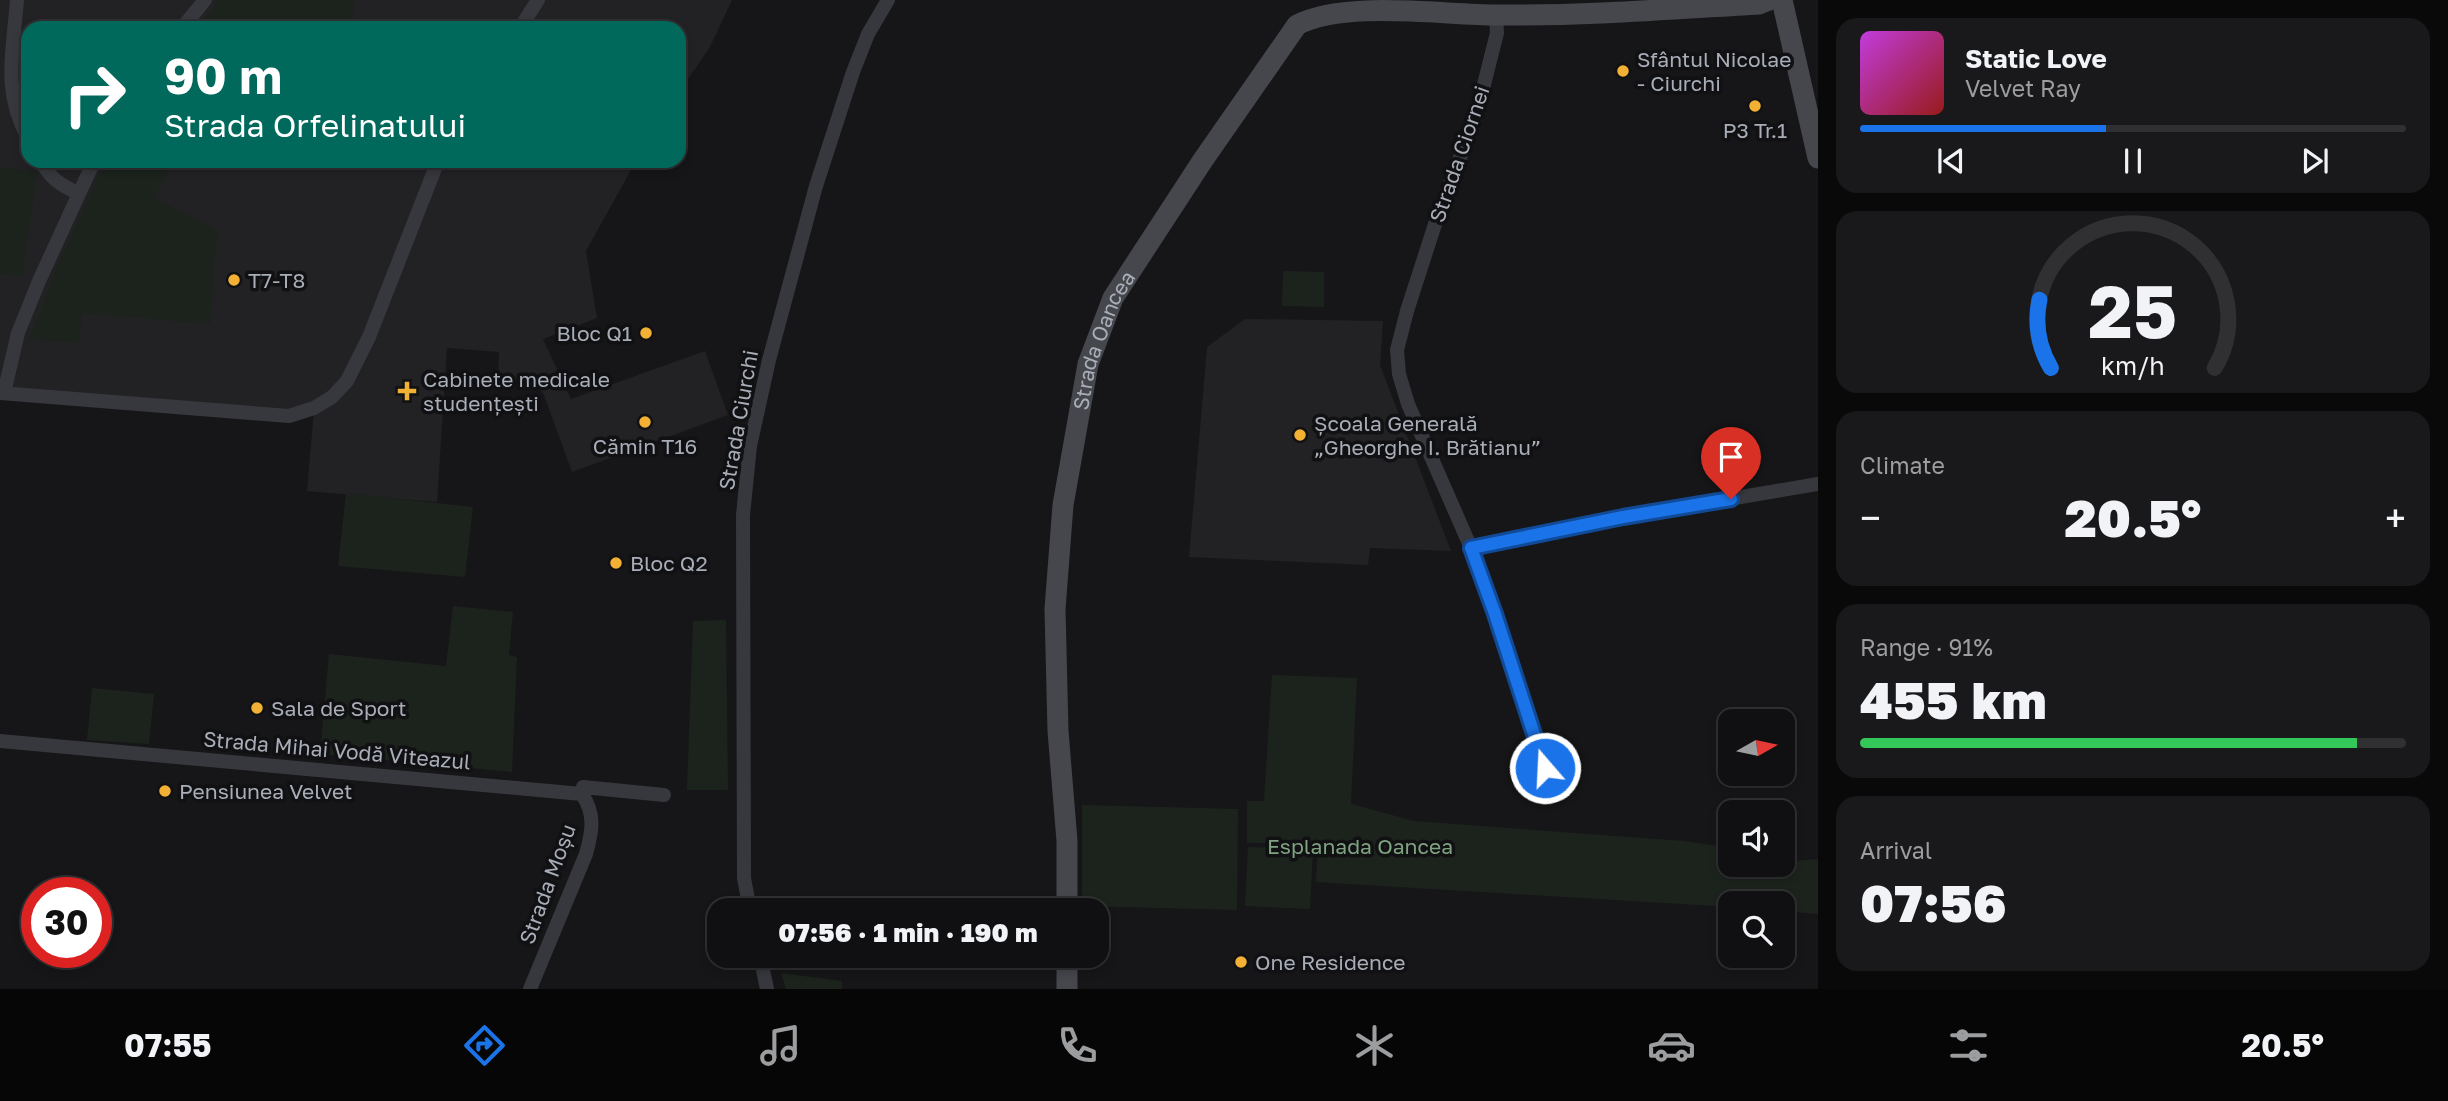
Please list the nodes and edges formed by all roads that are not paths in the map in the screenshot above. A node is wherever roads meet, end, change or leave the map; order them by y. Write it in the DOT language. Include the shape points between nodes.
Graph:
graph roads {
  1 [pos="17,0"];
  2 [pos="205,0"];
  3 [pos="538,0"];
  4 [pos="888,0"];
  5 [pos="1769,0"];
  6 [pos="1782,0"];
  7 [pos="1496,15"];
  8 [pos="188,21"];
  9 [pos="524,21"];
  10 [pos="21,126"];
  11 [pos="1818,158"];
  12 [pos="45,168"];
  13 [pos="90,168"];
  14 [pos="435,168"];
  15 [pos="78,192"];
  16 [pos="2,393"];
  17 [pos="1818,484"];
  18 [pos="1471,548"];
  19 [pos="0,741"];
  20 [pos="1545,768"];
  21 [pos="582,794"];
  22 [pos="664,795"];
  23 [pos="748,898"];
  24 [pos="1067,898"];
  25 [pos="763,968"];
  26 [pos="1067,968"];
  27 [pos="530,989"];
  28 [pos="767,989"];
  29 [pos="1067,989"];
  1 -- 10 [label="street" via="10,88"];
  2 -- 8 [label="street"];
  3 -- 9 [label="street"];
  4 -- 23 [label="street, Strada Ciurchi" via="867,34 816,186 750,446 743,515 744,878"];
  5 -- 7 [label="street" via="1648,11"];
  6 -- 11 [label="street"];
  7 -- 18 [label="street, Strada Ciornei" via="1497,33 1476,116 1437,218 1397,350 1408,404"];
  7 -- 24 [label="street, Strada Oancea" via="1350,10 1313,16 1297,25 1113,298 1088,364 1063,505 1056,596"];
  12 -- 15 [label="street" via="61,185"];
  13 -- 15 [label="street"];
  14 -- 16 [label="street" via="347,381 314,408 289,416"];
  15 -- 16 [label="street" via="38,281"];
  17 -- 18 [label="street"];
  18 -- 20 [label="street, Strada Ciornei"];
  19 -- 21 [label="street, Strada Mihai Vodă Viteazul"];
  21 -- 22 [label="street, Strada Mihai Vodă Viteazul" via="583,788"];
  21 -- 27 [label="street, Strada Moșu" via="590,810 592,831 586,854"];
  25 -- 28 [label="street"];
  26 -- 29 [label="street"];
}
